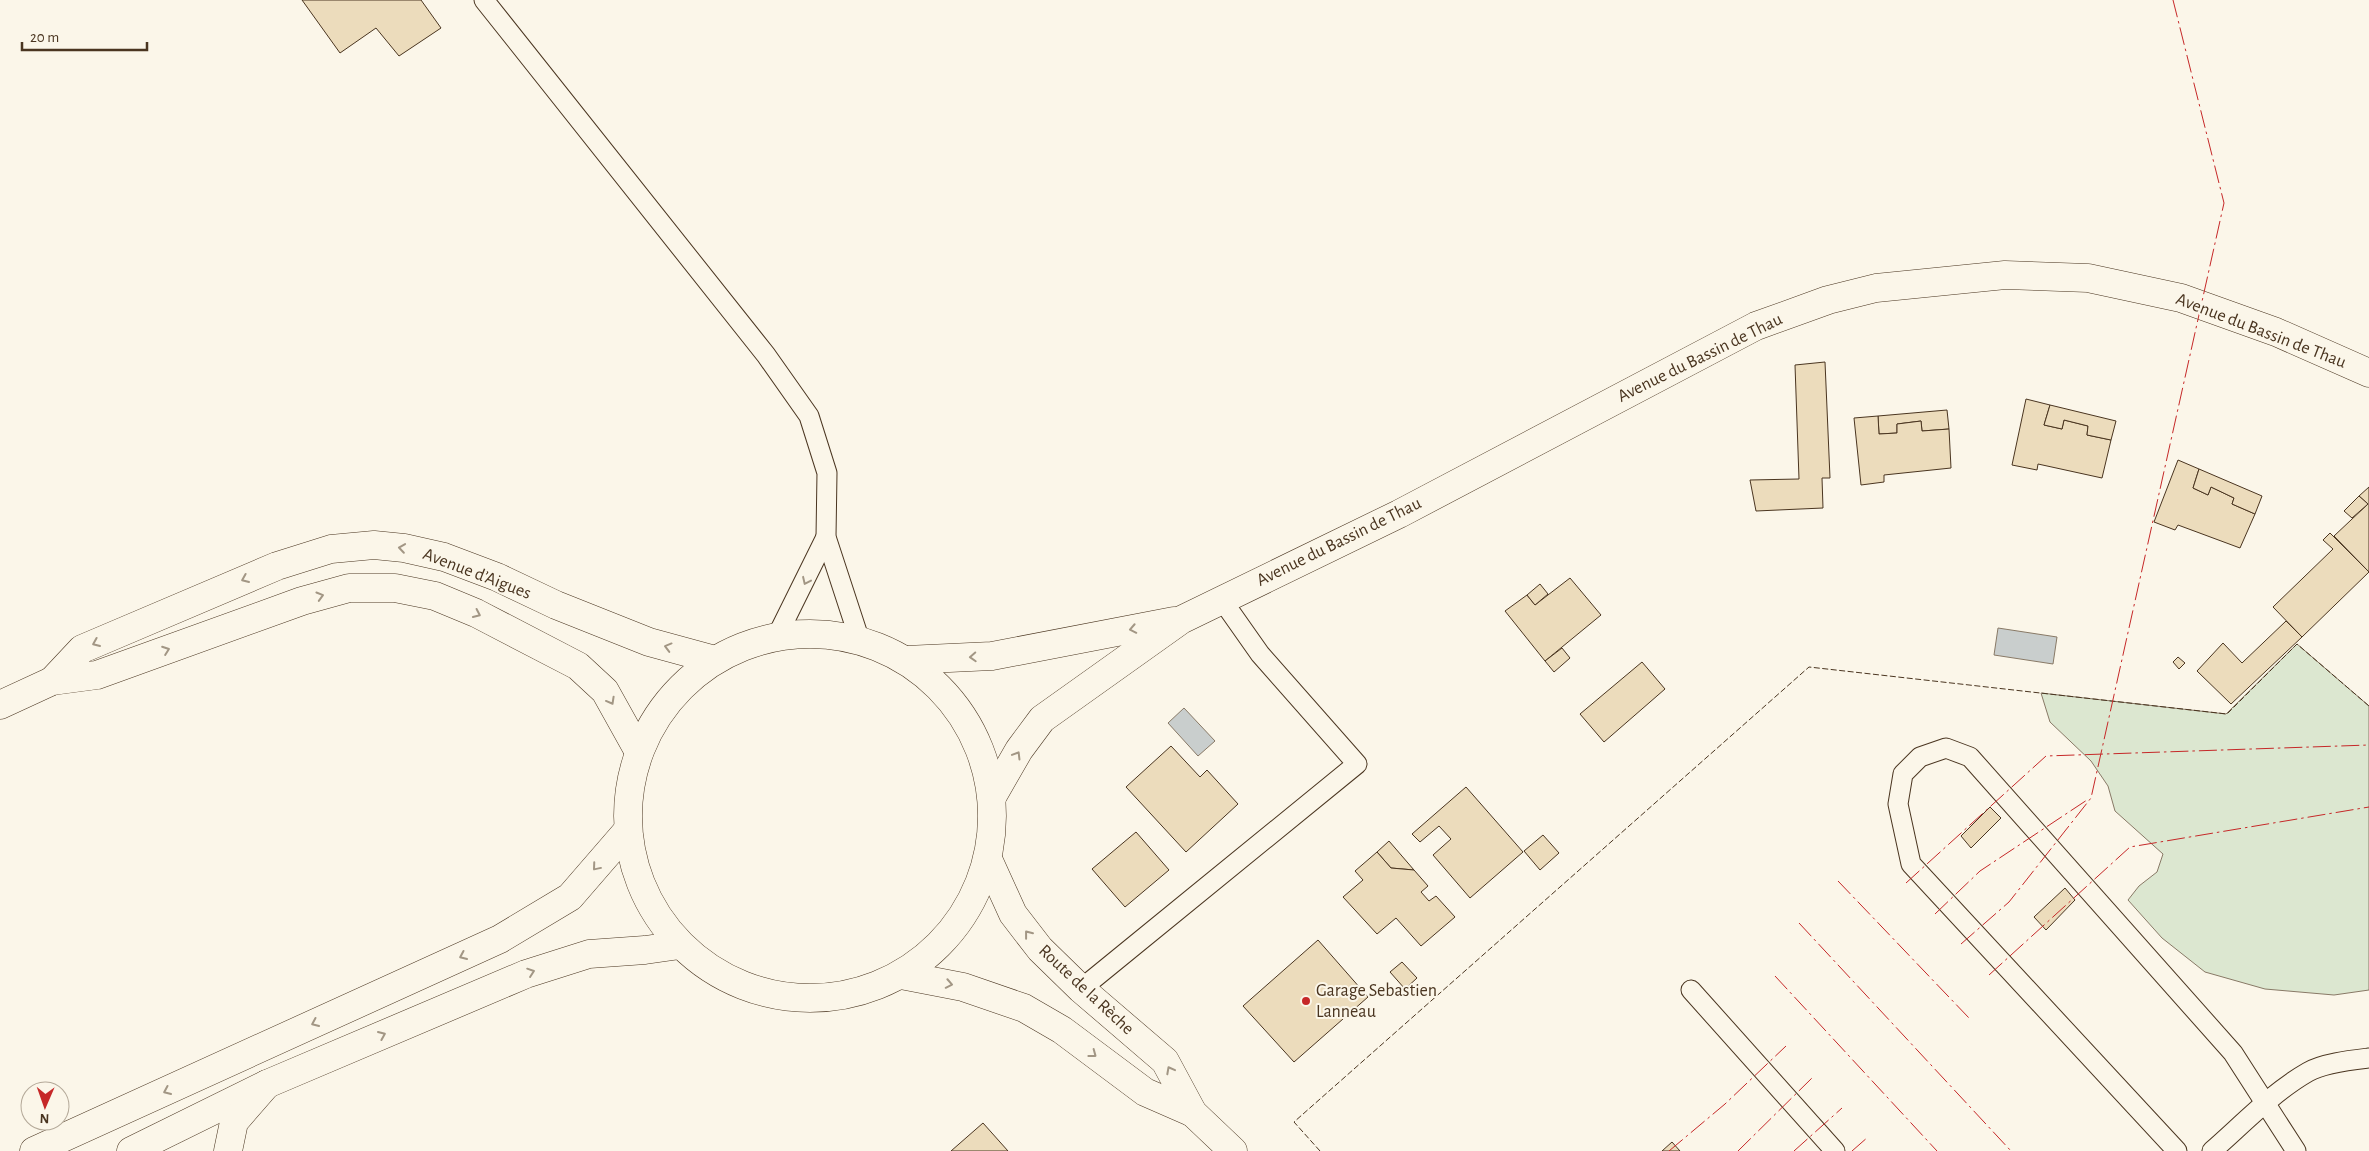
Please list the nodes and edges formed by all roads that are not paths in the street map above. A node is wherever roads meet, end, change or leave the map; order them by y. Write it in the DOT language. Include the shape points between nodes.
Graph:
graph roads {
  1 [pos="484,0"];
  2 [pos="2369,373"];
  3 [pos="826,537"];
  4 [pos="1222,600"];
  5 [pos="1181,620"];
  6 [pos="777,636"];
  7 [pos="860,641"];
  8 [pos="715,660"];
  9 [pos="906,660"];
  10 [pos="52,681"];
  11 [pos="0,705"];
  12 [pos="639,752"];
  13 [pos="992,797"];
  14 [pos="628,830"];
  15 [pos="988,859"];
  16 [pos="680,945"];
  17 [pos="901,975"];
  18 [pos="1081,990"];
  19 [pos="1691,990"];
  20 [pos="2369,1058"];
  21 [pos="267,1084"];
  22 [pos="2265,1104"];
  23 [pos="1193,1113"];
  24 [pos="34,1151"];
  25 [pos="131,1151"];
  26 [pos="228,1151"];
  27 [pos="1233,1151"];
  28 [pos="1835,1151"];
  29 [pos="2177,1151"];
  30 [pos="2212,1151"];
  31 [pos="2296,1151"];
  1 -- 3 [label="lane" via="766,355 809,416 827,473"];
  2 -- 4 [label="main road, Avenue du Bassin de Thau" via="2276,332 2181,298 2088,278 2005,275 1876,288 1828,300 1756,326 1399,514"];
  3 -- 6 [label="lane, one-way"];
  3 -- 7 [label="lane"];
  4 -- 5 [label="main road, Avenue du Bassin de Thau"];
  4 -- 18 [label="lane" via="1260,654 1357,764"];
  5 -- 9 [label="main road, Avenue du Bassin de Thau, one-way" via="992,656"];
  13 -- 5 [label="main road, Avenue du Bassin de Thau, one-way" via="1019,750 1042,719"];
  6 -- 7 [label="main road" via="819,634"];
  6 -- 8 [label="main road" via="745,645"];
  7 -- 9 [label="main road"];
  8 -- 10 [label="main road, Avenue d’Aigues, one-way" via="648,642 444,557 374,545 331,549 268,570 82,649"];
  8 -- 12 [label="main road" via="669,700"];
  9 -- 13 [label="main road" via="949,696 979,743"];
  10 -- 11 [label="main road, Avenue d’Aigues"];
  10 -- 12 [label="main road, Avenue d’Aigues, one-way" via="97,675 302,601 349,588 395,588 435,596 476,613 578,666 605,691"];
  12 -- 14 [label="main road" via="629,791"];
  13 -- 15 [label="main road"];
  14 -- 16 [label="main road" via="633,862 644,892"];
  14 -- 24 [label="main road, one-way" via="570,897 500,939"];
  15 -- 17 [label="main road" via="970,906 940,945"];
  18 -- 15 [label="main road, Route de la Rèche, one-way" via="1040,949 1013,914"];
  16 -- 17 [label="main road" via="718,974 762,992 800,998 856,993"];
  21 -- 16 [label="main road, one-way" via="526,974 589,954"];
  17 -- 23 [label="main road, Route de la Rèche, one-way" via="962,987 1024,1008 1062,1030 1145,1092"];
  23 -- 18 [label="main road, Route de la Rèche, one-way" via="1165,1060"];
  19 -- 28 [label="lane"];
  20 -- 22 [label="lane" via="2310,1071"];
  21 -- 25 [label="main road"];
  21 -- 26 [label="main road" via="234,1122"];
  22 -- 29 [label="lane" via="2233,1053 1970,757 1946,748 1920,757 1904,774 1898,804 1911,864"];
  22 -- 30 [label="lane"];
  22 -- 31 [label="lane"];
  23 -- 27 [label="main road, Route de la Rèche"];
}
